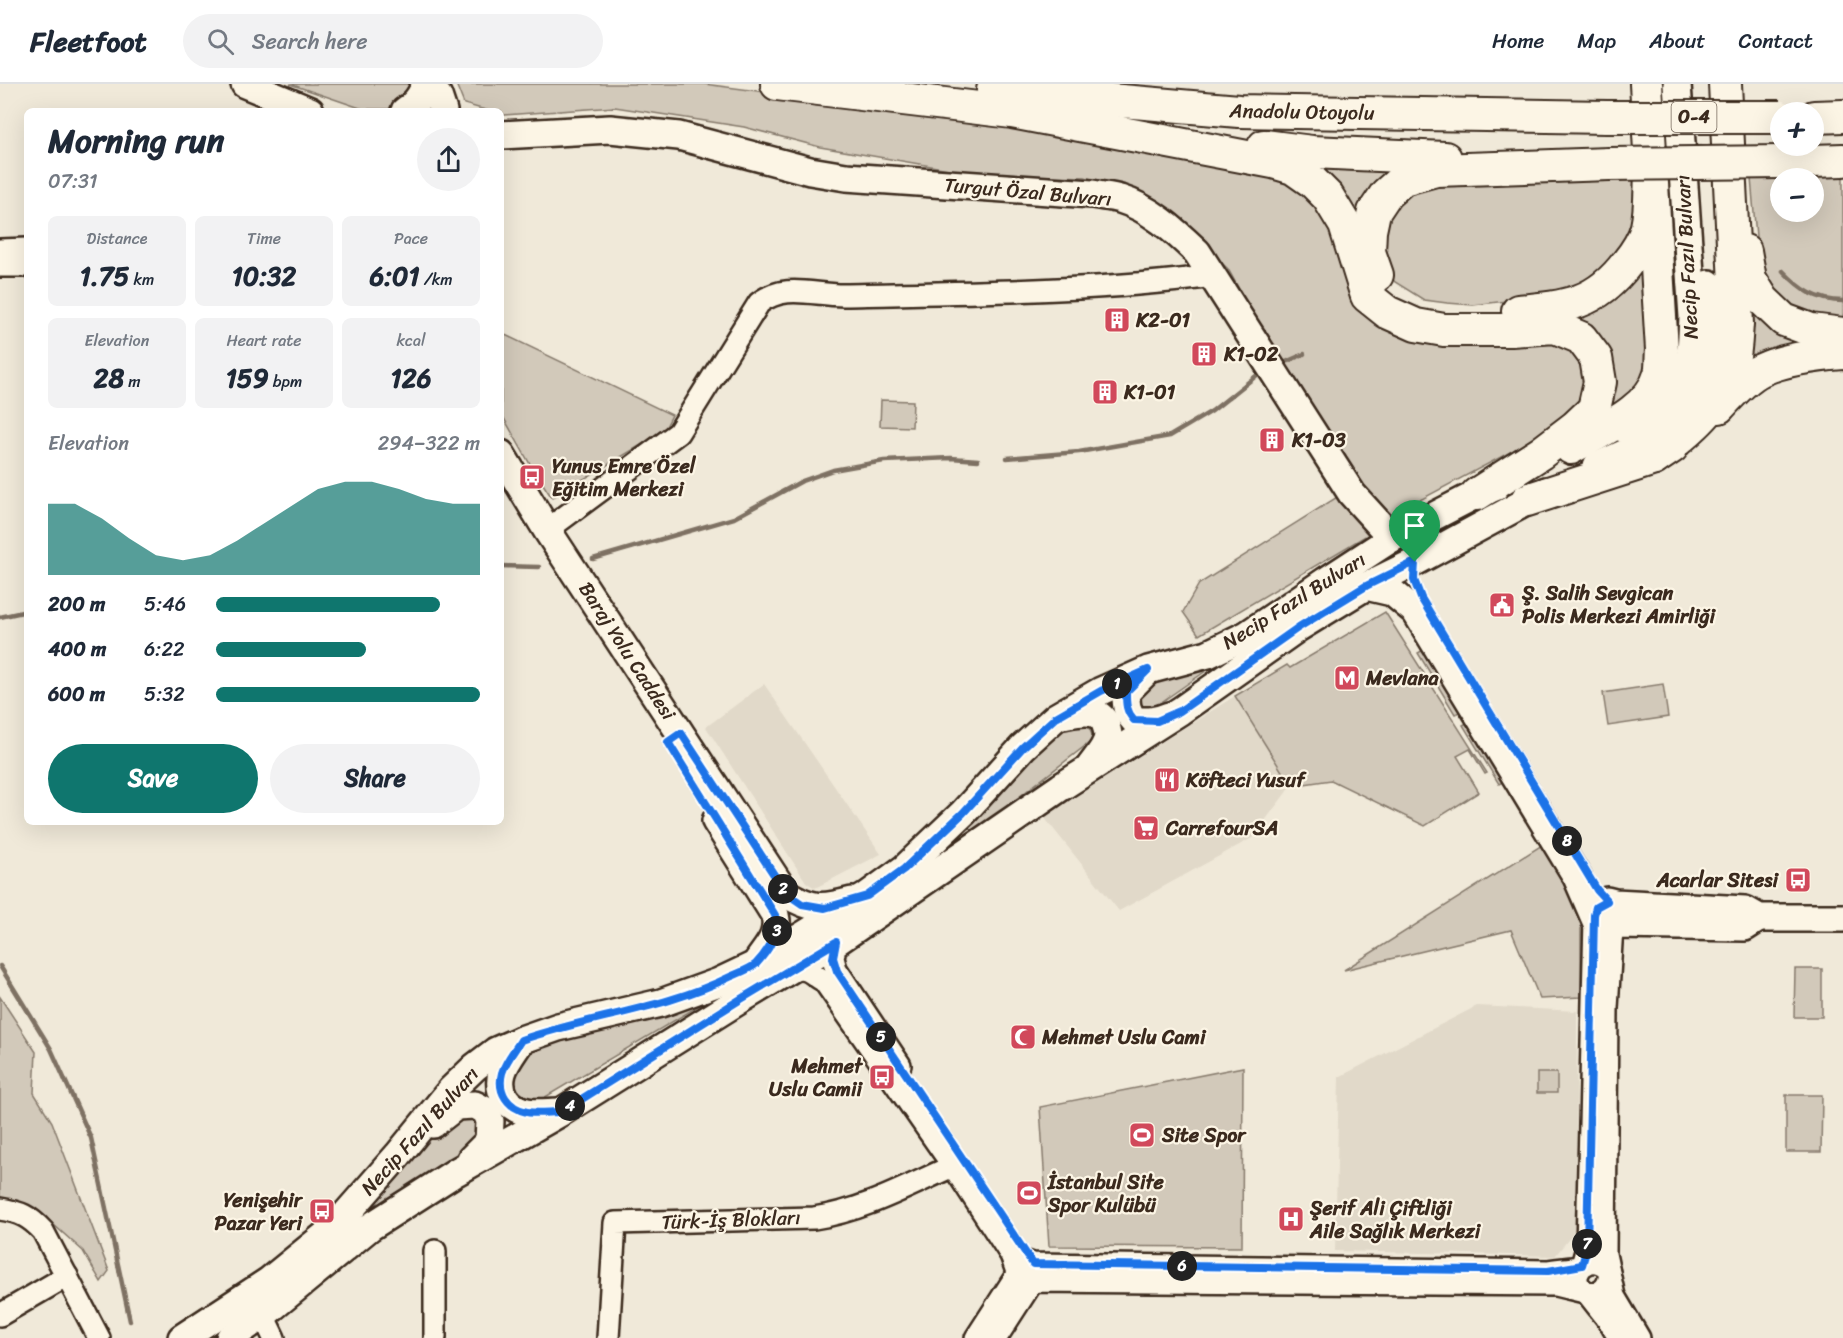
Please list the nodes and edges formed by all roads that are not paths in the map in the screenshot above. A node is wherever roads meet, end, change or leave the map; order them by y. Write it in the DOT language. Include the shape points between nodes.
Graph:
graph roads {
  1 [pos="244,84"];
  2 [pos="777,84"];
  3 [pos="927,84"];
  4 [pos="1646,84"];
  5 [pos="1677,84"];
  6 [pos="1696,84"];
  7 [pos="1725,84"];
  8 [pos="436,97"];
  9 [pos="303,108"];
  10 [pos="409,108"];
  11 [pos="1843,116"];
  12 [pos="1770,117"];
  13 [pos="1824,117"];
  14 [pos="1055,120"];
  15 [pos="504,135"];
  16 [pos="1843,161"];
  17 [pos="1609,164"];
  18 [pos="1651,172"];
  19 [pos="1732,188"];
  20 [pos="24,249"];
  21 [pos="0,250"];
  22 [pos="0,266"];
  23 [pos="24,266"];
  24 [pos="1213,276"];
  25 [pos="1843,334"];
  26 [pos="1843,353"];
  27 [pos="504,459"];
  28 [pos="1654,459"];
  29 [pos="1525,488"];
  30 [pos="504,494"];
  31 [pos="1477,494"];
  32 [pos="547,530"];
  33 [pos="1392,538"];
  34 [pos="1415,562"];
  35 [pos="1366,586"];
  36 [pos="1148,670"];
  37 [pos="1180,711"];
  38 [pos="1056,717"];
  39 [pos="674,738"];
  40 [pos="1087,770"];
  41 [pos="867,896"];
  42 [pos="1606,915"];
  43 [pos="1843,918"];
  44 [pos="836,942"];
  45 [pos="755,965"];
  46 [pos="790,970"];
  47 [pos="521,1040"];
  48 [pos="561,1112"];
  49 [pos="409,1142"];
  50 [pos="952,1167"];
  51 [pos="456,1172"];
  52 [pos="0,1209"];
  53 [pos="435,1251"];
  54 [pos="1582,1265"];
  55 [pos="1028,1272"];
  56 [pos="67,1276"];
  57 [pos="1609,1276"];
  58 [pos="1587,1293"];
  59 [pos="0,1315"];
  60 [pos="269,1326"];
  61 [pos="99,1338"];
  62 [pos="182,1338"];
  63 [pos="230,1338"];
  64 [pos="435,1338"];
  65 [pos="608,1338"];
  66 [pos="976,1338"];
  67 [pos="996,1338"];
  68 [pos="1619,1338"];
  69 [pos="1639,1338"];
  1 -- 9 [label="main road"];
  2 -- 14 [label="highway"];
  3 -- 12 [label="highway, Anadolu Otoyolu / O-4, bridge" via="1239,111"];
  4 -- 18 [label="highway"];
  5 -- 29 [label="main road, Necip Fazıl Bulvarı" via="1693,317 1687,365 1668,402 1651,415"];
  6 -- 29 [label="main road, Necip Fazıl Bulvarı" via="1712,325 1710,366 1702,394 1689,412 1656,438"];
  7 -- 19 [label="highway"];
  8 -- 10 [label="main road" via="420,97"];
  11 -- 13 [label="highway"];
  14 -- 17 [label="highway" via="1312,152"];
  14 -- 31 [label="highway" via="1293,168 1328,197 1345,225 1367,296 1387,312 1416,325 1472,331 1555,327 1581,338 1596,358 1600,382 1594,409 1541,453"];
  15 -- 24 [label="main road, Turgut Özal Bulvarı" via="610,129 644,132 679,136 846,177 1120,199 1173,229 1197,252"];
  16 -- 17 [label="highway, bridge"];
  17 -- 18 [label="highway" via="1436,170 1403,179 1374,212 1369,252 1378,277 1392,294 1420,308 1458,315 1553,308 1583,301 1607,286 1636,252 1647,228"];
  18 -- 29 [label="highway" via="1662,350 1660,374 1652,393 1634,410"];
  19 -- 25 [label="highway" via="1750,279 1763,300 1784,320 1810,330"];
  19 -- 28 [label="highway" via="1737,324 1734,359 1726,383 1700,422"];
  20 -- 21 [label="street"];
  22 -- 23 [label="street"];
  24 -- 32 [label="street" via="1153,284 838,295 783,291 768,296 759,303 678,433"];
  24 -- 33 [label="main road, Turgut Özal Bulvarı" via="1352,494"];
  26 -- 28 [label="highway" via="1760,370 1733,391 1699,427"];
  27 -- 32 [label="main road, Baraj Yolu Caddesi"];
  28 -- 29 [label="highway"];
  29 -- 31 [label="main road, Necip Fazıl Bulvarı"];
  29 -- 34 [label="main road, Necip Fazıl Bulvarı"];
  30 -- 39 [label="main road, Baraj Yolu Caddesi"];
  31 -- 33 [label="main road, Necip Fazıl Bulvarı"];
  32 -- 39 [label="main road, Baraj Yolu Caddesi"];
  33 -- 36 [label="main road, Necip Fazıl Bulvarı" via="1247,634 1208,654"];
  34 -- 35 [label="main road, Necip Fazıl Bulvarı"];
  34 -- 42 [label="main road" via="1414,580 1421,598 1597,890"];
  35 -- 37 [label="main road, Necip Fazıl Bulvarı" via="1299,627"];
  35 -- 42 [label="main road" via="1392,592 1416,612 1577,877"];
  36 -- 37 [label="main road" via="1126,692 1128,713 1134,720 1157,721"];
  36 -- 38 [label="main road, Necip Fazıl Bulvarı"];
  37 -- 40 [label="main road, Necip Fazıl Bulvarı"];
  38 -- 40 [label="main road" via="1082,712 1095,713 1105,720 1106,744"];
  38 -- 41 [label="main road, Necip Fazıl Bulvarı" via="904,869"];
  39 -- 41 [label="main road, Baraj Yolu Caddesi" via="786,893 802,904 825,908"];
  39 -- 45 [label="main road, Baraj Yolu Caddesi" via="775,915 775,938"];
  40 -- 44 [label="main road, Necip Fazıl Bulvarı"];
  41 -- 45 [label="main road, Necip Fazıl Bulvarı"];
  42 -- 43 [label="main road" via="1745,927 1759,918"];
  42 -- 54 [label="street" via="1587,1248"];
  42 -- 57 [label="street" via="1605,1254"];
  44 -- 46 [label="main road, Necip Fazıl Bulvarı"];
  44 -- 55 [label="street" via="833,958 837,971"];
  45 -- 47 [label="main road, Necip Fazıl Bulvarı" via="661,1003 558,1027"];
  46 -- 48 [label="main road, Necip Fazıl Bulvarı"];
  46 -- 50 [label="street" via="812,972 824,981"];
  47 -- 48 [label="main road" via="502,1071 503,1097 528,1112"];
  47 -- 49 [label="main road, Necip Fazıl Bulvarı" via="475,1066"];
  48 -- 51 [label="main road, Necip Fazıl Bulvarı"];
  49 -- 51 [label="main road" via="456,1106 475,1105 486,1111 489,1141"];
  49 -- 62 [label="main road, Necip Fazıl Bulvarı" via="333,1229 269,1281"];
  50 -- 55 [label="street" via="1011,1255"];
  50 -- 65 [label="street, Türk-İş Blokları" via="851,1210 814,1218 615,1223"];
  51 -- 60 [label="main road, Necip Fazıl Bulvarı" via="370,1227"];
  52 -- 56 [label="street" via="31,1218 43,1231"];
  53 -- 64 [label="street"];
  54 -- 55 [label="street" via="1548,1271"];
  54 -- 57 [label="street" via="1601,1264"];
  54 -- 58 [label="street" via="1577,1281"];
  55 -- 58 [label="street" via="1556,1285"];
  55 -- 66 [label="street"];
  55 -- 67 [label="street"];
  56 -- 59 [label="street"];
  56 -- 61 [label="street"];
  57 -- 58 [label="street" via="1603,1291"];
  57 -- 69 [label="street" via="1614,1296"];
  58 -- 68 [label="street"];
  60 -- 63 [label="main road, Necip Fazıl Bulvarı"];
}
